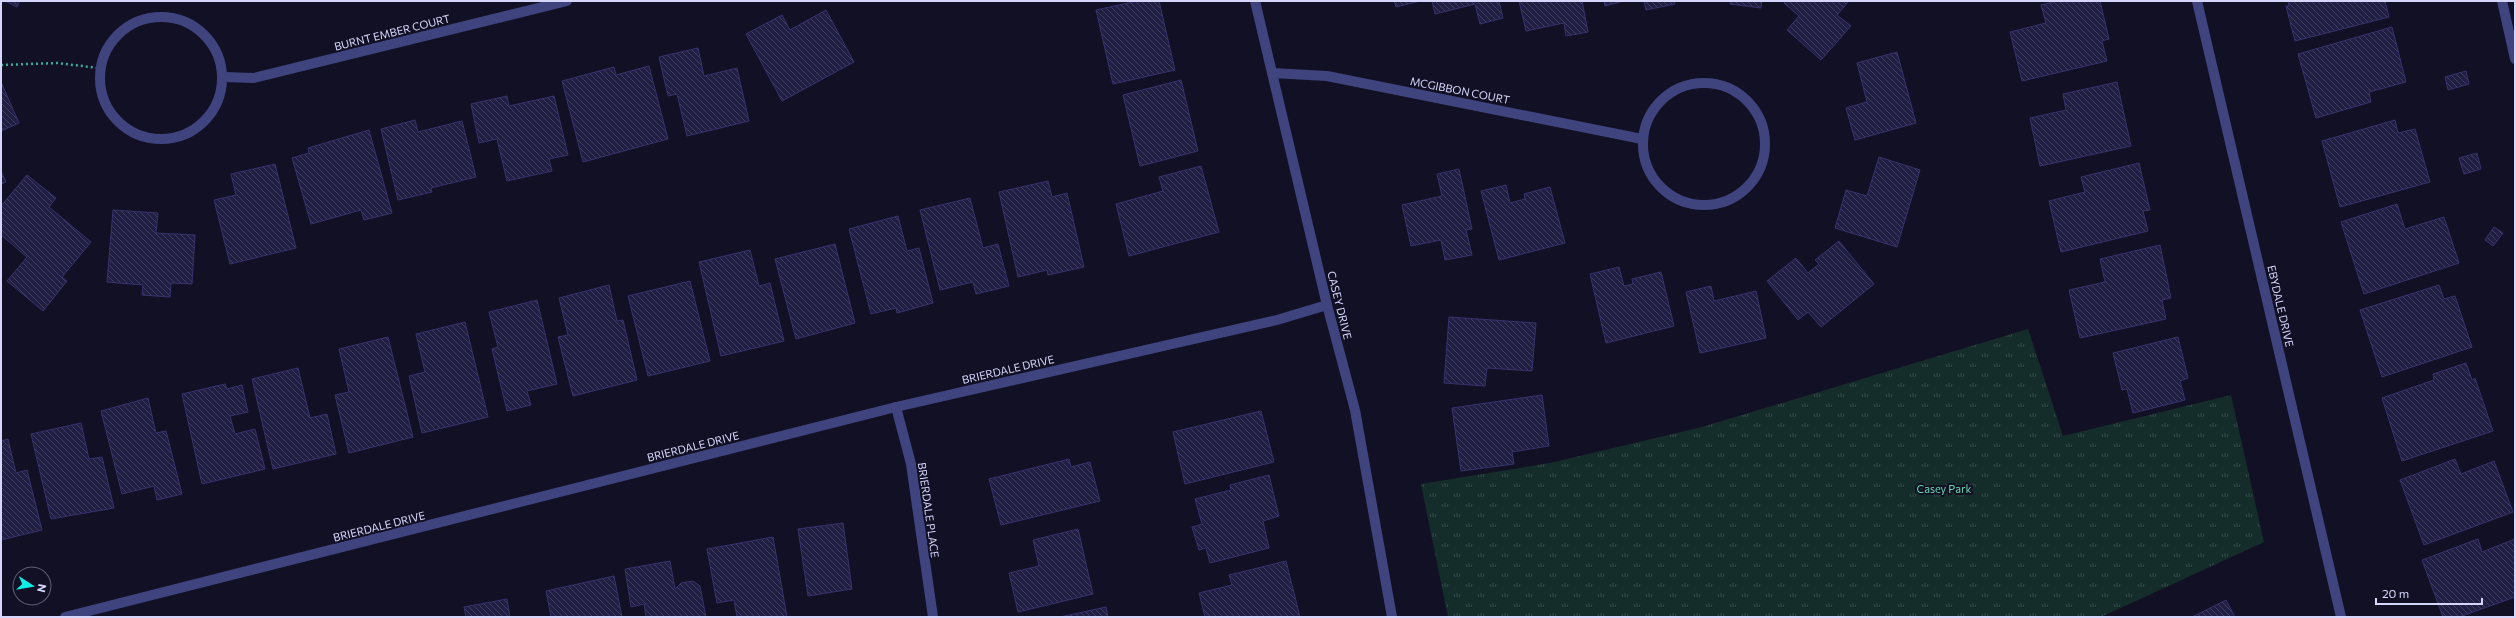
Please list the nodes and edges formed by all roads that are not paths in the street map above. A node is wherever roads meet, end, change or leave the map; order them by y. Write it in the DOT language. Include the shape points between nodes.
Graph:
graph roads {
  1 [pos="567,1"];
  2 [pos="1255,1"];
  3 [pos="2197,1"];
  4 [pos="2502,1"];
  5 [pos="2515,59"];
  6 [pos="1272,73"];
  7 [pos="222,77"];
  8 [pos="1642,139"];
  9 [pos="1327,305"];
  10 [pos="896,407"];
  11 [pos="69,617"];
  12 [pos="933,617"];
  13 [pos="1392,617"];
  14 [pos="2341,617"];
  1 -- 7 [label="street, BURNT EMBER COURT" via="254,78"];
  2 -- 6 [label="street, CASEY DRIVE"];
  3 -- 14 [label="street, EBYDALE DRIVE"];
  4 -- 5 [label="street"];
  6 -- 8 [label="street, MCGIBBON COURT" via="1327,76"];
  6 -- 9 [label="street, CASEY DRIVE"];
  7 -- 7 [label="street" via="219,56 210,40 194,26 173,17 152,16 123,28 109,44 100,68 100,90 105,106 124,129 144,138 167,140 188,134 210,115 220,96"];
  8 -- 8 [label="street" via="1644,160 1658,185 1669,195 1688,204 1710,205 1731,199 1749,186 1762,166 1766,144 1759,114 1746,97 1726,86 1706,81 1677,87 1660,100 1647,118"];
  9 -- 10 [label="street, BRIERDALE DRIVE" via="1277,320"];
  9 -- 13 [label="street, CASEY DRIVE" via="1355,410"];
  10 -- 11 [label="street, BRIERDALE DRIVE"];
  10 -- 12 [label="street, BRIERDALE PLACE" via="911,464"];
}
